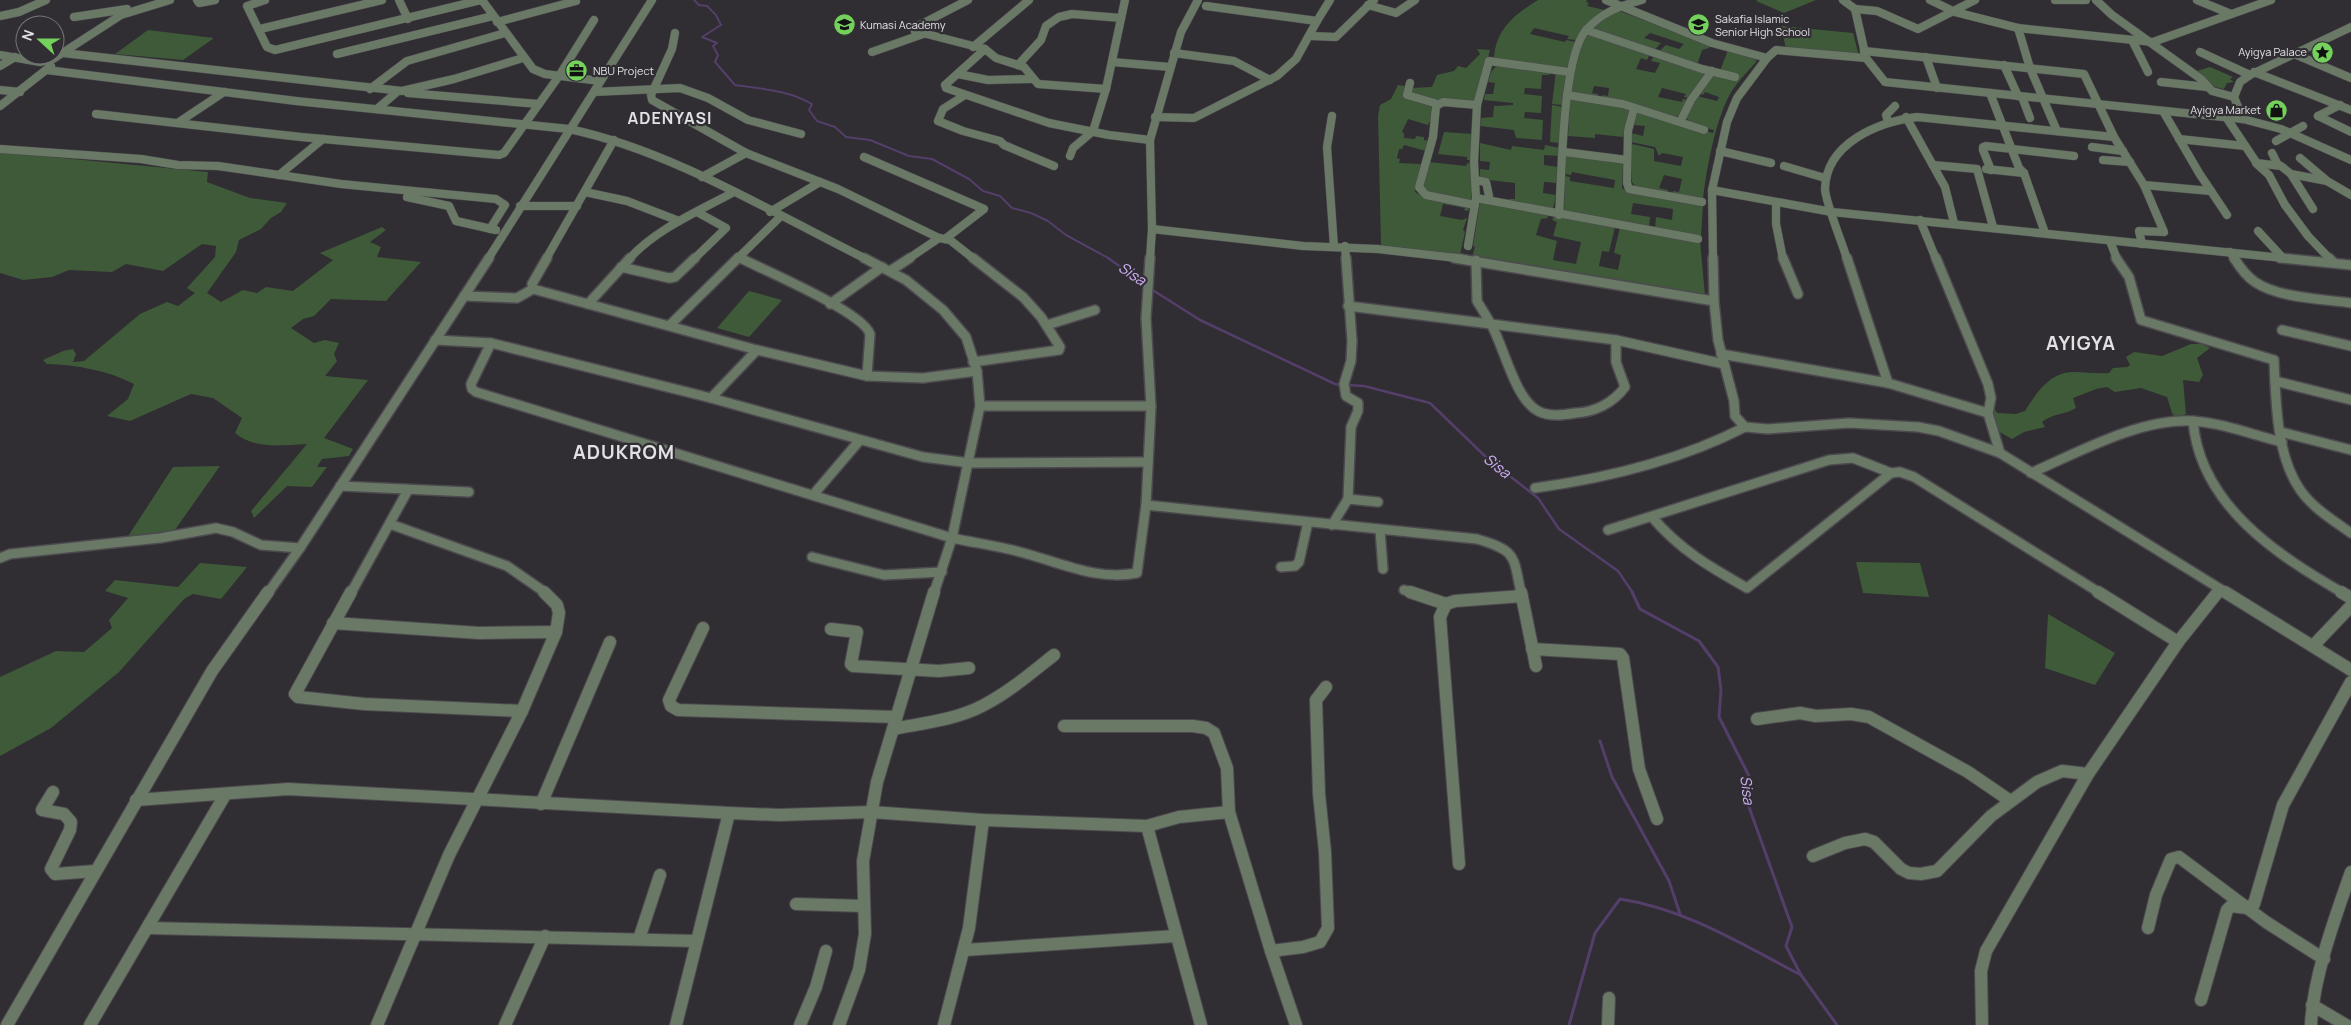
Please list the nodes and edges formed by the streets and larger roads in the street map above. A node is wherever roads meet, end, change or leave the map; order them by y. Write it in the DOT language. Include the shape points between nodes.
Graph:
graph roads {
  1 [pos="46,0"];
  2 [pos="120,0"];
  3 [pos="170,0"];
  4 [pos="197,0"];
  5 [pos="215,0"];
  6 [pos="266,0"];
  7 [pos="382,0"];
  8 [pos="399,0"];
  9 [pos="481,0"];
  10 [pos="652,0"];
  11 [pos="968,0"];
  12 [pos="1029,0"];
  13 [pos="1125,0"];
  14 [pos="1330,0"];
  15 [pos="1415,0"];
  16 [pos="1606,0"];
  17 [pos="1642,0"];
  18 [pos="1843,0"];
  19 [pos="1930,0"];
  20 [pos="1975,0"];
  21 [pos="2055,0"];
  22 [pos="2086,0"];
  23 [pos="2096,0"];
  24 [pos="2197,0"];
  25 [pos="2271,0"];
  26 [pos="576,1"];
  27 [pos="1197,2"];
  28 [pos="1208,3"];
  29 [pos="1371,3"];
  30 [pos="145,6"];
  31 [pos="1624,6"];
  32 [pos="1855,9"];
  33 [pos="124,10"];
  34 [pos="1955,12"];
  35 [pos="2231,14"];
  36 [pos="0,16"];
  37 [pos="74,17"];
  38 [pos="1121,18"];
  39 [pos="408,19"];
  40 [pos="495,19"];
  41 [pos="594,20"];
  42 [pos="1317,22"];
  43 [pos="2351,27"];
  44 [pos="2018,28"];
  45 [pos="260,29"];
  46 [pos="1586,30"];
  47 [pos="504,33"];
  48 [pos="675,33"];
  49 [pos="2117,33"];
  50 [pos="923,34"];
  51 [pos="2066,34"];
  52 [pos="1311,36"];
  53 [pos="2132,40"];
  54 [pos="2153,42"];
  55 [pos="973,47"];
  56 [pos="985,50"];
  57 [pos="65,52"];
  58 [pos="872,52"];
  59 [pos="1492,52"];
  60 [pos="2200,52"];
  61 [pos="65,53"];
  62 [pos="1174,53"];
  63 [pos="337,54"];
  64 [pos="2292,54"];
  65 [pos="0,55"];
  66 [pos="1865,55"];
  67 [pos="15,58"];
  68 [pos="523,58"];
  69 [pos="1767,58"];
  70 [pos="1926,58"];
  71 [pos="1489,61"];
  72 [pos="1112,62"];
  73 [pos="52,65"];
  74 [pos="1018,65"];
  75 [pos="0,66"];
  76 [pos="1170,66"];
  77 [pos="2004,66"];
  78 [pos="2030,68"];
  79 [pos="47,70"];
  80 [pos="1712,71"];
  81 [pos="1569,72"];
  82 [pos="2148,72"];
  83 [pos="958,74"];
  84 [pos="2252,74"];
  85 [pos="559,76"];
  86 [pos="1735,77"];
  87 [pos="2351,78"];
  88 [pos="1032,79"];
  89 [pos="1270,80"];
  90 [pos="600,81"];
  91 [pos="2161,82"];
  92 [pos="1410,83"];
  93 [pos="2207,87"];
  94 [pos="1937,88"];
  95 [pos="370,89"];
  96 [pos="653,89"];
  97 [pos="1106,89"];
  98 [pos="0,90"];
  99 [pos="400,91"];
  100 [pos="20,92"];
  101 [pos="224,92"];
  102 [pos="594,92"];
  103 [pos="1990,94"];
  104 [pos="965,95"];
  105 [pos="1566,95"];
  106 [pos="2020,97"];
  107 [pos="2234,98"];
  108 [pos="2045,99"];
  109 [pos="539,104"];
  110 [pos="1438,104"];
  111 [pos="1477,105"];
  112 [pos="2099,105"];
  113 [pos="2340,105"];
  114 [pos="0,106"];
  115 [pos="1894,106"];
  116 [pos="1634,108"];
  117 [pos="377,109"];
  118 [pos="2351,110"];
  119 [pos="2163,111"];
  120 [pos="96,114"];
  121 [pos="1155,116"];
  122 [pos="1332,116"];
  123 [pos="1906,117"];
  124 [pos="2226,117"];
  125 [pos="2030,118"];
  126 [pos="2243,119"];
  127 [pos="179,122"];
  128 [pos="1680,122"];
  129 [pos="1888,122"];
  130 [pos="525,125"];
  131 [pos="2003,126"];
  132 [pos="2303,126"];
  133 [pos="569,130"];
  134 [pos="1704,130"];
  135 [pos="2057,131"];
  136 [pos="1093,132"];
  137 [pos="2351,132"];
  138 [pos="2290,133"];
  139 [pos="801,134"];
  140 [pos="2114,137"];
  141 [pos="323,139"];
  142 [pos="2180,139"];
  143 [pos="614,140"];
  144 [pos="1150,140"];
  145 [pos="2276,141"];
  146 [pos="2245,146"];
  147 [pos="2092,147"];
  148 [pos="0,149"];
  149 [pos="2012,150"];
  150 [pos="1720,151"];
  151 [pos="2123,151"];
  152 [pos="1564,152"];
  153 [pos="746,153"];
  154 [pos="2272,154"];
  155 [pos="1070,156"];
  156 [pos="2074,156"];
  157 [pos="864,157"];
  158 [pos="2300,158"];
  159 [pos="1627,160"];
  160 [pos="2103,160"];
  161 [pos="2351,160"];
  162 [pos="2130,162"];
  163 [pos="1771,163"];
  164 [pos="2256,163"];
  165 [pos="1933,165"];
  166 [pos="2278,165"];
  167 [pos="1054,166"];
  168 [pos="1784,166"];
  169 [pos="1977,168"];
  170 [pos="1991,170"];
  171 [pos="2024,173"];
  172 [pos="2290,174"];
  173 [pos="279,175"];
  174 [pos="702,177"];
  175 [pos="1826,178"];
  176 [pos="1475,180"];
  177 [pos="2328,180"];
  178 [pos="820,182"];
  179 [pos="2144,185"];
  180 [pos="1712,190"];
  181 [pos="2211,191"];
  182 [pos="585,192"];
  183 [pos="732,193"];
  184 [pos="2351,195"];
  185 [pos="408,197"];
  186 [pos="1487,200"];
  187 [pos="1475,201"];
  188 [pos="1702,202"];
  189 [pos="1776,202"];
  190 [pos="520,206"];
  191 [pos="577,206"];
  192 [pos="2313,209"];
  193 [pos="697,212"];
  194 [pos="1832,212"];
  195 [pos="775,214"];
  196 [pos="1559,215"];
  197 [pos="2227,215"];
  198 [pos="1920,220"];
  199 [pos="679,221"];
  200 [pos="1954,224"];
  201 [pos="1992,227"];
  202 [pos="490,229"];
  203 [pos="1152,229"];
  204 [pos="2258,231"];
  205 [pos="505,232"];
  206 [pos="2045,233"];
  207 [pos="942,239"];
  208 [pos="1698,239"];
  209 [pos="2110,241"];
  210 [pos="2142,244"];
  211 [pos="1345,246"];
  212 [pos="1334,247"];
  213 [pos="1467,251"];
  214 [pos="2230,252"];
  215 [pos="738,256"];
  216 [pos="2282,257"];
  217 [pos="1476,260"];
  218 [pos="2333,262"];
  219 [pos="2351,265"];
  220 [pos="621,267"];
  221 [pos="886,269"];
  222 [pos="533,289"];
  223 [pos="1798,294"];
  224 [pos="464,296"];
  225 [pos="1714,301"];
  226 [pos="2351,303"];
  227 [pos="588,304"];
  228 [pos="830,304"];
  229 [pos="1348,306"];
  230 [pos="1095,310"];
  231 [pos="1491,324"];
  232 [pos="670,325"];
  233 [pos="1047,325"];
  234 [pos="2282,330"];
  235 [pos="435,340"];
  236 [pos="1616,340"];
  237 [pos="492,343"];
  238 [pos="2351,346"];
  239 [pos="757,350"];
  240 [pos="1721,354"];
  241 [pos="1724,364"];
  242 [pos="975,366"];
  243 [pos="867,376"];
  244 [pos="2275,381"];
  245 [pos="1888,383"];
  246 [pos="711,398"];
  247 [pos="2351,400"];
  248 [pos="980,406"];
  249 [pos="1151,406"];
  250 [pos="1988,413"];
  251 [pos="2193,421"];
  252 [pos="1745,427"];
  253 [pos="2282,437"];
  254 [pos="860,440"];
  255 [pos="2351,450"];
  256 [pos="2000,453"];
  257 [pos="1148,462"];
  258 [pos="970,463"];
  259 [pos="1891,473"];
  260 [pos="2031,473"];
  261 [pos="340,486"];
  262 [pos="1534,488"];
  263 [pos="408,490"];
  264 [pos="469,492"];
  265 [pos="813,495"];
  266 [pos="1348,500"];
  267 [pos="1378,502"];
  268 [pos="1146,505"];
  269 [pos="1652,517"];
  270 [pos="1308,522"];
  271 [pos="390,524"];
  272 [pos="1332,525"];
  273 [pos="1380,530"];
  274 [pos="1608,530"];
  275 [pos="2351,533"];
  276 [pos="952,538"];
  277 [pos="300,548"];
  278 [pos="812,557"];
  279 [pos="0,558"];
  280 [pos="1281,567"];
  281 [pos="1383,569"];
  282 [pos="942,572"];
  283 [pos="2220,589"];
  284 [pos="1404,590"];
  285 [pos="1522,596"];
  286 [pos="2351,598"];
  287 [pos="1446,604"];
  288 [pos="2351,606"];
  289 [pos="333,623"];
  290 [pos="702,628"];
  291 [pos="831,629"];
  292 [pos="556,632"];
  293 [pos="610,642"];
  294 [pos="2178,642"];
  295 [pos="2313,646"];
  296 [pos="1532,649"];
  297 [pos="1054,655"];
  298 [pos="1536,666"];
  299 [pos="968,668"];
  300 [pos="910,669"];
  301 [pos="2351,670"];
  302 [pos="2351,682"];
  303 [pos="1326,687"];
  304 [pos="522,711"];
  305 [pos="1757,719"];
  306 [pos="894,723"];
  307 [pos="1064,726"];
  308 [pos="2088,774"];
  309 [pos="53,792"];
  310 [pos="225,795"];
  311 [pos="476,799"];
  312 [pos="136,800"];
  313 [pos="2009,800"];
  314 [pos="541,804"];
  315 [pos="871,812"];
  316 [pos="1229,812"];
  317 [pos="729,813"];
  318 [pos="1657,819"];
  319 [pos="983,820"];
  320 [pos="1147,826"];
  321 [pos="1813,856"];
  322 [pos="1459,864"];
  323 [pos="95,871"];
  324 [pos="2351,872"];
  325 [pos="660,875"];
  326 [pos="796,904"];
  327 [pos="864,906"];
  328 [pos="2247,908"];
  329 [pos="148,928"];
  330 [pos="2148,928"];
  331 [pos="414,934"];
  332 [pos="545,936"];
  333 [pos="1176,936"];
  334 [pos="639,939"];
  335 [pos="696,940"];
  336 [pos="965,950"];
  337 [pos="826,951"];
  338 [pos="1271,951"];
  339 [pos="2324,959"];
  340 [pos="1609,998"];
  341 [pos="2201,1000"];
  342 [pos="2312,1005"];
  343 [pos="7,1025"];
  344 [pos="90,1025"];
  345 [pos="376,1025"];
  346 [pos="505,1025"];
  347 [pos="676,1025"];
  348 [pos="800,1025"];
  349 [pos="839,1025"];
  350 [pos="944,1025"];
  351 [pos="1201,1025"];
  352 [pos="1296,1025"];
  353 [pos="1608,1025"];
  354 [pos="1982,1025"];
  355 [pos="2311,1025"];
  356 [pos="2346,1025"];
  1 -- 36 [label="street" via="15,14"];
  2 -- 33 [label="street"];
  3 -- 30 [label="street"];
  4 -- 5 [label="street" via="199,3"];
  6 -- 45 [label="street" via="247,6"];
  7 -- 45 [label="street"];
  8 -- 39 [label="street"];
  9 -- 39 [label="street"];
  9 -- 40 [label="street"];
  10 -- 90 [label="street"];
  11 -- 50 [label="street" via="916,27 915,31"];
  12 -- 55 [label="street"];
  13 -- 38 [label="street"];
  14 -- 42 [label="street"];
  15 -- 29 [label="street" via="1396,13"];
  16 -- 31 [label="street"];
  17 -- 31 [label="street"];
  18 -- 32 [label="street"];
  19 -- 34 [label="street"];
  20 -- 34 [label="street"];
  21 -- 22 [label="street"];
  23 -- 54 [label="street"];
  24 -- 35 [label="street"];
  25 -- 35 [label="street"];
  26 -- 40 [label="street"];
  27 -- 28 [label="street"];
  27 -- 62 [label="street"];
  28 -- 42 [label="street"];
  29 -- 52 [label="street" via="1336,36"];
  30 -- 33 [label="street"];
  30 -- 57 [label="street" via="109,22"];
  31 -- 46 [label="street" via="1610,9"];
  31 -- 69 [label="street" via="1712,43"];
  32 -- 34 [label="street" via="1877,11 1918,29"];
  32 -- 66 [label="street"];
  33 -- 37 [label="street"];
  34 -- 44 [label="street"];
  35 -- 54 [label="street"];
  38 -- 72 [label="street"];
  38 -- 74 [label="street" via="1072,14 1059,17 1046,26 1040,40"];
  39 -- 45 [label="street" via="275,50 267,47"];
  40 -- 47 [label="street"];
  40 -- 63 [label="street"];
  41 -- 85 [label="street"];
  42 -- 52 [label="street"];
  43 -- 64 [label="street"];
  44 -- 51 [label="street"];
  44 -- 78 [label="street"];
  46 -- 80 [label="street"];
  46 -- 81 [label="street" via="1578,42"];
  47 -- 68 [label="street"];
  47 -- 95 [label="street" via="403,62"];
  48 -- 96 [label="street" via="672,49"];
  49 -- 51 [label="street" via="2066,29"];
  50 -- 55 [label="street"];
  50 -- 58 [label="street"];
  51 -- 53 [label="street"];
  52 -- 89 [label="street" via="1286,71"];
  53 -- 54 [label="street"];
  53 -- 82 [label="street"];
  54 -- 93 [label="street"];
  55 -- 56 [label="street"];
  56 -- 74 [label="street" via="996,58"];
  56 -- 83 [label="street"];
  59 -- 71 [label="street"];
  60 -- 84 [label="street"];
  61 -- 95 [label="street"];
  62 -- 76 [label="street"];
  62 -- 89 [label="street" via="1234,61"];
  64 -- 84 [label="street"];
  64 -- 87 [label="street"];
  65 -- 67 [label="street"];
  66 -- 69 [label="street" via="1779,49"];
  66 -- 70 [label="street"];
  66 -- 94 [label="street" via="1885,82"];
  67 -- 75 [label="street"];
  68 -- 85 [label="street" via="539,72"];
  68 -- 99 [label="street"];
  69 -- 150 [label="street" via="1737,98"];
  70 -- 77 [label="street"];
  70 -- 94 [label="street"];
  71 -- 81 [label="street"];
  71 -- 111 [label="street"];
  72 -- 76 [label="street"];
  72 -- 97 [label="street"];
  73 -- 79 [label="street"];
  74 -- 88 [label="street" via="1024,67"];
  76 -- 121 [label="street"];
  77 -- 78 [label="street"];
  77 -- 106 [label="street"];
  78 -- 108 [label="street"];
  78 -- 112 [label="street" via="2084,74"];
  79 -- 100 [label="street"];
  79 -- 101 [label="street"];
  80 -- 86 [label="street"];
  80 -- 128 [label="street"];
  81 -- 105 [label="street"];
  83 -- 88 [label="street" via="988,80"];
  83 -- 104 [label="street" via="945,85 946,88"];
  84 -- 107 [label="street" via="2240,82"];
  84 -- 113 [label="street" via="2277,79"];
  85 -- 90 [label="street"];
  85 -- 109 [label="street"];
  88 -- 97 [label="street" via="1045,86"];
  89 -- 121 [label="street" via="1194,118"];
  90 -- 102 [label="street"];
  91 -- 93 [label="street"];
  92 -- 110 [label="street" via="1407,95"];
  93 -- 107 [label="street"];
  94 -- 103 [label="street"];
  95 -- 99 [label="street"];
  96 -- 102 [label="street"];
  96 -- 139 [label="street" via="680,88 708,98 748,120"];
  96 -- 153 [label="street" via="652,100"];
  97 -- 136 [label="street"];
  98 -- 100 [label="street"];
  99 -- 109 [label="street"];
  99 -- 117 [label="street"];
  100 -- 114 [label="street"];
  101 -- 117 [label="street"];
  101 -- 127 [label="street"];
  102 -- 133 [label="street"];
  103 -- 106 [label="street"];
  103 -- 131 [label="street"];
  104 -- 136 [label="street" via="1060,127"];
  104 -- 167 [label="street" via="941,110 938,120 1000,141"];
  105 -- 116 [label="street"];
  105 -- 152 [label="street"];
  106 -- 108 [label="street"];
  106 -- 125 [label="street"];
  107 -- 126 [label="street"];
  108 -- 112 [label="street"];
  108 -- 135 [label="street"];
  109 -- 130 [label="street"];
  110 -- 111 [label="street"];
  110 -- 187 [label="street" via="1432,147 1420,190 1426,195"];
  111 -- 176 [label="street"];
  112 -- 119 [label="street"];
  112 -- 140 [label="street"];
  113 -- 118 [label="street"];
  113 -- 137 [label="street" via="2318,116"];
  115 -- 129 [label="street" via="1886,115"];
  116 -- 128 [label="street"];
  116 -- 159 [label="street" via="1629,125"];
  117 -- 130 [label="street"];
  119 -- 124 [label="street"];
  119 -- 142 [label="street"];
  120 -- 127 [label="street"];
  121 -- 144 [label="street"];
  122 -- 212 [label="street" via="1327,147"];
  123 -- 129 [label="street"];
  123 -- 131 [label="street" via="1926,116"];
  123 -- 165 [label="street"];
  124 -- 126 [label="street"];
  124 -- 146 [label="street"];
  126 -- 138 [label="street"];
  127 -- 141 [label="street"];
  128 -- 134 [label="street"];
  129 -- 175 [label="street" via="1852,140 1835,160"];
  130 -- 133 [label="street"];
  130 -- 141 [label="street" via="504,153 493,156"];
  131 -- 135 [label="street"];
  131 -- 149 [label="street"];
  132 -- 138 [label="street"];
  133 -- 143 [label="street"];
  133 -- 190 [label="street"];
  135 -- 140 [label="street"];
  136 -- 144 [label="street"];
  136 -- 155 [label="street" via="1074,148"];
  138 -- 145 [label="street"];
  138 -- 161 [label="street"];
  140 -- 151 [label="street"];
  141 -- 173 [label="street"];
  142 -- 146 [label="street"];
  142 -- 181 [label="street"];
  143 -- 174 [label="street"];
  143 -- 182 [label="street"];
  144 -- 203 [label="street"];
  146 -- 164 [label="street"];
  147 -- 151 [label="street"];
  148 -- 173 [label="street" via="218,166"];
  149 -- 156 [label="street"];
  149 -- 170 [label="street" via="1983,147"];
  149 -- 171 [label="street"];
  150 -- 163 [label="street"];
  150 -- 180 [label="street"];
  151 -- 162 [label="street"];
  152 -- 159 [label="street"];
  152 -- 196 [label="street"];
  153 -- 174 [label="street"];
  153 -- 178 [label="street"];
  154 -- 166 [label="street"];
  157 -- 207 [label="street" via="984,209"];
  158 -- 177 [label="street"];
  159 -- 188 [label="street" via="1629,189"];
  160 -- 162 [label="street"];
  162 -- 179 [label="street"];
  164 -- 166 [label="street"];
  164 -- 218 [label="street" via="2269,175 2308,236"];
  165 -- 169 [label="street"];
  165 -- 200 [label="street" via="1945,187"];
  166 -- 172 [label="street"];
  168 -- 175 [label="street"];
  169 -- 170 [label="street"];
  169 -- 201 [label="street"];
  170 -- 171 [label="street"];
  171 -- 206 [label="street"];
  172 -- 177 [label="street"];
  172 -- 192 [label="street"];
  173 -- 202 [label="street" via="496,199 505,204"];
  174 -- 183 [label="street"];
  175 -- 194 [label="street" via="1825,191"];
  176 -- 186 [label="street" via="1486,182"];
  176 -- 187 [label="street"];
  177 -- 184 [label="street"];
  178 -- 195 [label="street"];
  178 -- 207 [label="street"];
  179 -- 181 [label="street"];
  179 -- 210 [label="street" via="2164,232 2139,231"];
  180 -- 189 [label="street"];
  180 -- 225 [label="street"];
  181 -- 197 [label="street"];
  182 -- 191 [label="street"];
  182 -- 199 [label="street" via="627,202"];
  183 -- 193 [label="street"];
  183 -- 195 [label="street"];
  185 -- 202 [label="street" via="449,206 456,221"];
  186 -- 187 [label="street"];
  186 -- 196 [label="street"];
  187 -- 213 [label="street"];
  189 -- 194 [label="street"];
  189 -- 223 [label="street" via="1775,224 1790,280"];
  190 -- 191 [label="street"];
  190 -- 205 [label="street"];
  191 -- 222 [label="street" via="532,284"];
  193 -- 199 [label="street"];
  193 -- 220 [label="street" via="726,228 675,277"];
  194 -- 198 [label="street"];
  194 -- 245 [label="street"];
  195 -- 215 [label="street"];
  195 -- 221 [label="street"];
  196 -- 208 [label="street"];
  198 -- 200 [label="street"];
  198 -- 250 [label="street" via="1988,384 1991,398"];
  199 -- 220 [label="street" via="636,250"];
  200 -- 201 [label="street"];
  201 -- 206 [label="street"];
  202 -- 205 [label="street"];
  203 -- 212 [label="street"];
  203 -- 249 [label="street" via="1146,291"];
  204 -- 216 [label="street"];
  205 -- 224 [label="street"];
  206 -- 209 [label="street"];
  207 -- 221 [label="street"];
  207 -- 233 [label="street" via="950,240 1023,297"];
  209 -- 210 [label="street"];
  209 -- 244 [label="street" via="2116,258 2129,277 2141,320 2274,360"];
  210 -- 214 [label="street"];
  211 -- 212 [label="street"];
  211 -- 213 [label="street"];
  211 -- 229 [label="street"];
  213 -- 217 [label="street"];
  214 -- 216 [label="street"];
  214 -- 226 [label="street" via="2241,269 2257,284"];
  215 -- 228 [label="street"];
  215 -- 232 [label="street"];
  216 -- 218 [label="street"];
  217 -- 225 [label="street"];
  217 -- 231 [label="street" via="1477,301"];
  218 -- 219 [label="street"];
  220 -- 227 [label="street"];
  221 -- 228 [label="street"];
  221 -- 242 [label="street" via="906,280 943,310 966,337"];
  222 -- 224 [label="street" via="517,298"];
  222 -- 227 [label="street"];
  224 -- 235 [label="street"];
  225 -- 240 [label="street"];
  227 -- 232 [label="street"];
  228 -- 243 [label="street" via="869,330"];
  229 -- 231 [label="street"];
  229 -- 266 [label="street" via="1353,358 1344,384 1346,396 1358,403 1358,412 1351,427"];
  230 -- 233 [label="street"];
  231 -- 236 [label="street"];
  231 -- 236 [label="street" via="1528,406 1548,415 1592,411 1617,399 1625,387 1616,362"];
  232 -- 239 [label="street"];
  233 -- 242 [label="street" via="1059,350"];
  234 -- 238 [label="street"];
  235 -- 237 [label="street"];
  235 -- 261 [label="street"];
  236 -- 241 [label="street"];
  237 -- 246 [label="street"];
  237 -- 265 [label="street" via="471,384 476,392"];
  239 -- 243 [label="street"];
  239 -- 246 [label="street"];
  240 -- 241 [label="street"];
  240 -- 245 [label="street"];
  241 -- 252 [label="street" via="1735,416"];
  242 -- 243 [label="street" via="923,378"];
  242 -- 248 [label="street"];
  244 -- 247 [label="street"];
  244 -- 253 [label="street"];
  245 -- 250 [label="street"];
  246 -- 254 [label="street"];
  248 -- 249 [label="street"];
  248 -- 258 [label="street"];
  249 -- 257 [label="street"];
  250 -- 256 [label="street"];
  251 -- 253 [label="street"];
  251 -- 260 [label="street" via="2131,431"];
  251 -- 286 [label="street" via="2192,433 2197,450 2211,479 2232,510 2291,562"];
  252 -- 256 [label="street" via="1768,429 1849,423 1918,427 1939,431"];
  252 -- 262 [label="street" via="1716,444 1616,474"];
  253 -- 255 [label="street"];
  253 -- 275 [label="street" via="2294,479 2301,490"];
  254 -- 258 [label="street" via="923,458"];
  254 -- 265 [label="street"];
  256 -- 260 [label="street"];
  257 -- 258 [label="street"];
  257 -- 268 [label="street"];
  258 -- 276 [label="street"];
  259 -- 269 [label="street" via="1864,461 1842,458"];
  259 -- 269 [label="street" via="1746,588 1696,559 1670,538"];
  259 -- 294 [label="street" via="1900,472 1914,477"];
  260 -- 283 [label="street"];
  261 -- 263 [label="street"];
  261 -- 277 [label="street"];
  263 -- 264 [label="street"];
  263 -- 271 [label="street"];
  265 -- 276 [label="street"];
  266 -- 267 [label="street"];
  266 -- 272 [label="street"];
  268 -- 270 [label="street"];
  268 -- 276 [label="street" via="1137,573 1128,576 1091,572"];
  269 -- 274 [label="street"];
  270 -- 272 [label="street"];
  270 -- 280 [label="street" via="1299,562 1295,566"];
  271 -- 289 [label="street"];
  271 -- 292 [label="street" via="508,566 551,597 557,605"];
  272 -- 273 [label="street"];
  273 -- 281 [label="street"];
  273 -- 285 [label="street" via="1477,539 1501,546 1513,556"];
  276 -- 282 [label="street"];
  277 -- 279 [label="street" via="261,545 233,532 209,529 160,538 10,554"];
  277 -- 312 [label="street" via="212,671"];
  278 -- 282 [label="street" via="884,575"];
  282 -- 300 [label="street"];
  283 -- 294 [label="street"];
  283 -- 295 [label="street"];
  284 -- 287 [label="street"];
  285 -- 287 [label="street" via="1469,598"];
  285 -- 296 [label="street"];
  287 -- 322 [label="street" via="1440,617"];
  288 -- 295 [label="street"];
  289 -- 292 [label="street" via="479,633"];
  289 -- 304 [label="street" via="296,690 298,697 364,704"];
  290 -- 306 [label="street" via="669,700 671,706 678,710"];
  291 -- 300 [label="street" via="856,632 853,666"];
  292 -- 304 [label="street"];
  293 -- 314 [label="street"];
  294 -- 308 [label="street"];
  295 -- 301 [label="street"];
  296 -- 298 [label="street"];
  296 -- 318 [label="street" via="1620,654 1623,658 1640,769"];
  297 -- 306 [label="street" via="973,710 925,724"];
  299 -- 300 [label="street"];
  300 -- 306 [label="street"];
  302 -- 328 [label="street" via="2283,805 2263,881 2254,904"];
  303 -- 338 [label="street" via="1316,700 1328,928 1320,942"];
  304 -- 311 [label="street"];
  305 -- 313 [label="street" via="1800,713 1869,717 1968,772"];
  306 -- 315 [label="street"];
  307 -- 316 [label="street" via="1206,728 1214,733 1226,768"];
  308 -- 313 [label="street" via="2070,770 2055,772"];
  308 -- 354 [label="street" via="1986,951 1981,971"];
  309 -- 323 [label="street" via="42,810 64,814 71,822 51,869 55,874"];
  310 -- 311 [label="street" via="288,789"];
  310 -- 312 [label="street"];
  310 -- 329 [label="street"];
  311 -- 314 [label="street"];
  311 -- 331 [label="street"];
  312 -- 323 [label="street"];
  313 -- 321 [label="street" via="1938,871 1923,876 1910,874 1898,867 1875,843 1867,840 1858,839"];
  314 -- 317 [label="street"];
  315 -- 317 [label="street"];
  315 -- 319 [label="street"];
  315 -- 327 [label="street" via="863,861"];
  316 -- 320 [label="street" via="1179,817"];
  316 -- 338 [label="street"];
  317 -- 335 [label="street"];
  319 -- 320 [label="street"];
  319 -- 336 [label="street"];
  320 -- 333 [label="street"];
  323 -- 343 [label="street"];
  324 -- 339 [label="street"];
  325 -- 334 [label="street"];
  326 -- 327 [label="street"];
  327 -- 349 [label="street" via="865,934 859,970"];
  328 -- 330 [label="street" via="2185,860 2174,857 2156,895"];
  328 -- 339 [label="street"];
  328 -- 341 [label="street" via="2232,906 2227,910"];
  329 -- 331 [label="street"];
  329 -- 344 [label="street"];
  331 -- 332 [label="street"];
  331 -- 345 [label="street"];
  332 -- 334 [label="street"];
  332 -- 346 [label="street"];
  333 -- 336 [label="street"];
  333 -- 351 [label="street"];
  334 -- 335 [label="street"];
  335 -- 347 [label="street"];
  336 -- 350 [label="street"];
  337 -- 348 [label="street"];
  338 -- 352 [label="street"];
  339 -- 342 [label="street"];
  340 -- 353 [label="street"];
  342 -- 355 [label="street"];
  342 -- 356 [label="street"];
}
